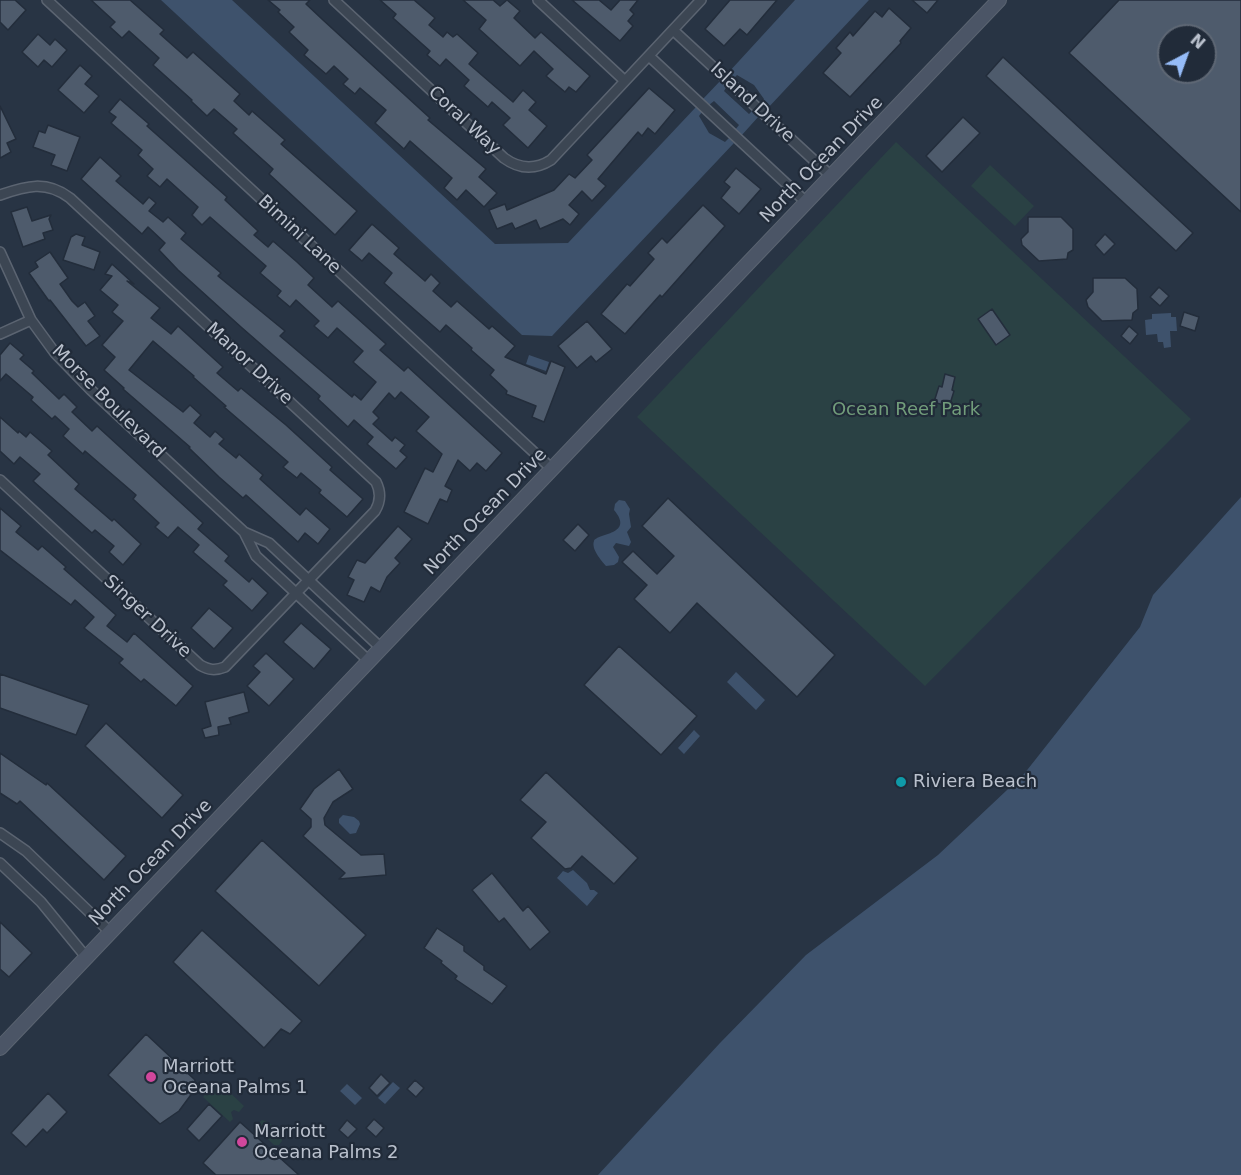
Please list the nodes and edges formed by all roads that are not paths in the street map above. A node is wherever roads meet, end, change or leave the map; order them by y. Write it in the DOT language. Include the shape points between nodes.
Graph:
graph roads {
  1 [pos="47,0"];
  2 [pos="334,0"];
  3 [pos="538,0"];
  4 [pos="701,0"];
  5 [pos="999,0"];
  6 [pos="673,30"];
  7 [pos="649,56"];
  8 [pos="626,81"];
  9 [pos="831,176"];
  10 [pos="0,195"];
  11 [pos="806,202"];
  12 [pos="0,252"];
  13 [pos="32,321"];
  14 [pos="0,334"];
  15 [pos="552,469"];
  16 [pos="0,480"];
  17 [pos="244,532"];
  18 [pos="309,580"];
  19 [pos="296,593"];
  20 [pos="381,648"];
  21 [pos="369,661"];
  22 [pos="0,833"];
  23 [pos="0,863"];
  24 [pos="110,932"];
  25 [pos="86,957"];
  26 [pos="0,1048"];
  1 -- 15 [label="street, Bimini Lane"];
  2 -- 8 [label="street, Coral Way" via="511,163 526,167 544,165"];
  3 -- 8 [label="street"];
  4 -- 6 [label="street, Coral Way"];
  5 -- 9 [label="main road, North Ocean Drive"];
  6 -- 7 [label="street, Coral Way"];
  6 -- 9 [label="street, Island Drive"];
  7 -- 8 [label="street, Coral Way"];
  7 -- 11 [label="street, Island Drive"];
  9 -- 11 [label="main road, North Ocean Drive"];
  10 -- 18 [label="street, Manor Drive" via="32,185 63,192 376,482 380,504"];
  11 -- 15 [label="main road, North Ocean Drive"];
  12 -- 13 [label="street, Morse Boulevard"];
  13 -- 14 [label="street"];
  13 -- 17 [label="street, Morse Boulevard" via="77,377"];
  15 -- 20 [label="main road, North Ocean Drive"];
  16 -- 19 [label="street, Singer Drive" via="207,669 225,667"];
  17 -- 18 [label="street, Morse Boulevard" via="269,543"];
  17 -- 19 [label="street, Morse Boulevard" via="256,556"];
  18 -- 19 [label="street, Manor Drive"];
  18 -- 20 [label="street, Morse Boulevard"];
  19 -- 21 [label="street, Morse Boulevard"];
  20 -- 21 [label="main road, North Ocean Drive"];
  21 -- 24 [label="main road, North Ocean Drive"];
  22 -- 24 [label="street" via="26,851"];
  23 -- 25 [label="street" via="40,902"];
  24 -- 25 [label="main road, North Ocean Drive"];
  25 -- 26 [label="main road, North Ocean Drive"];
}
